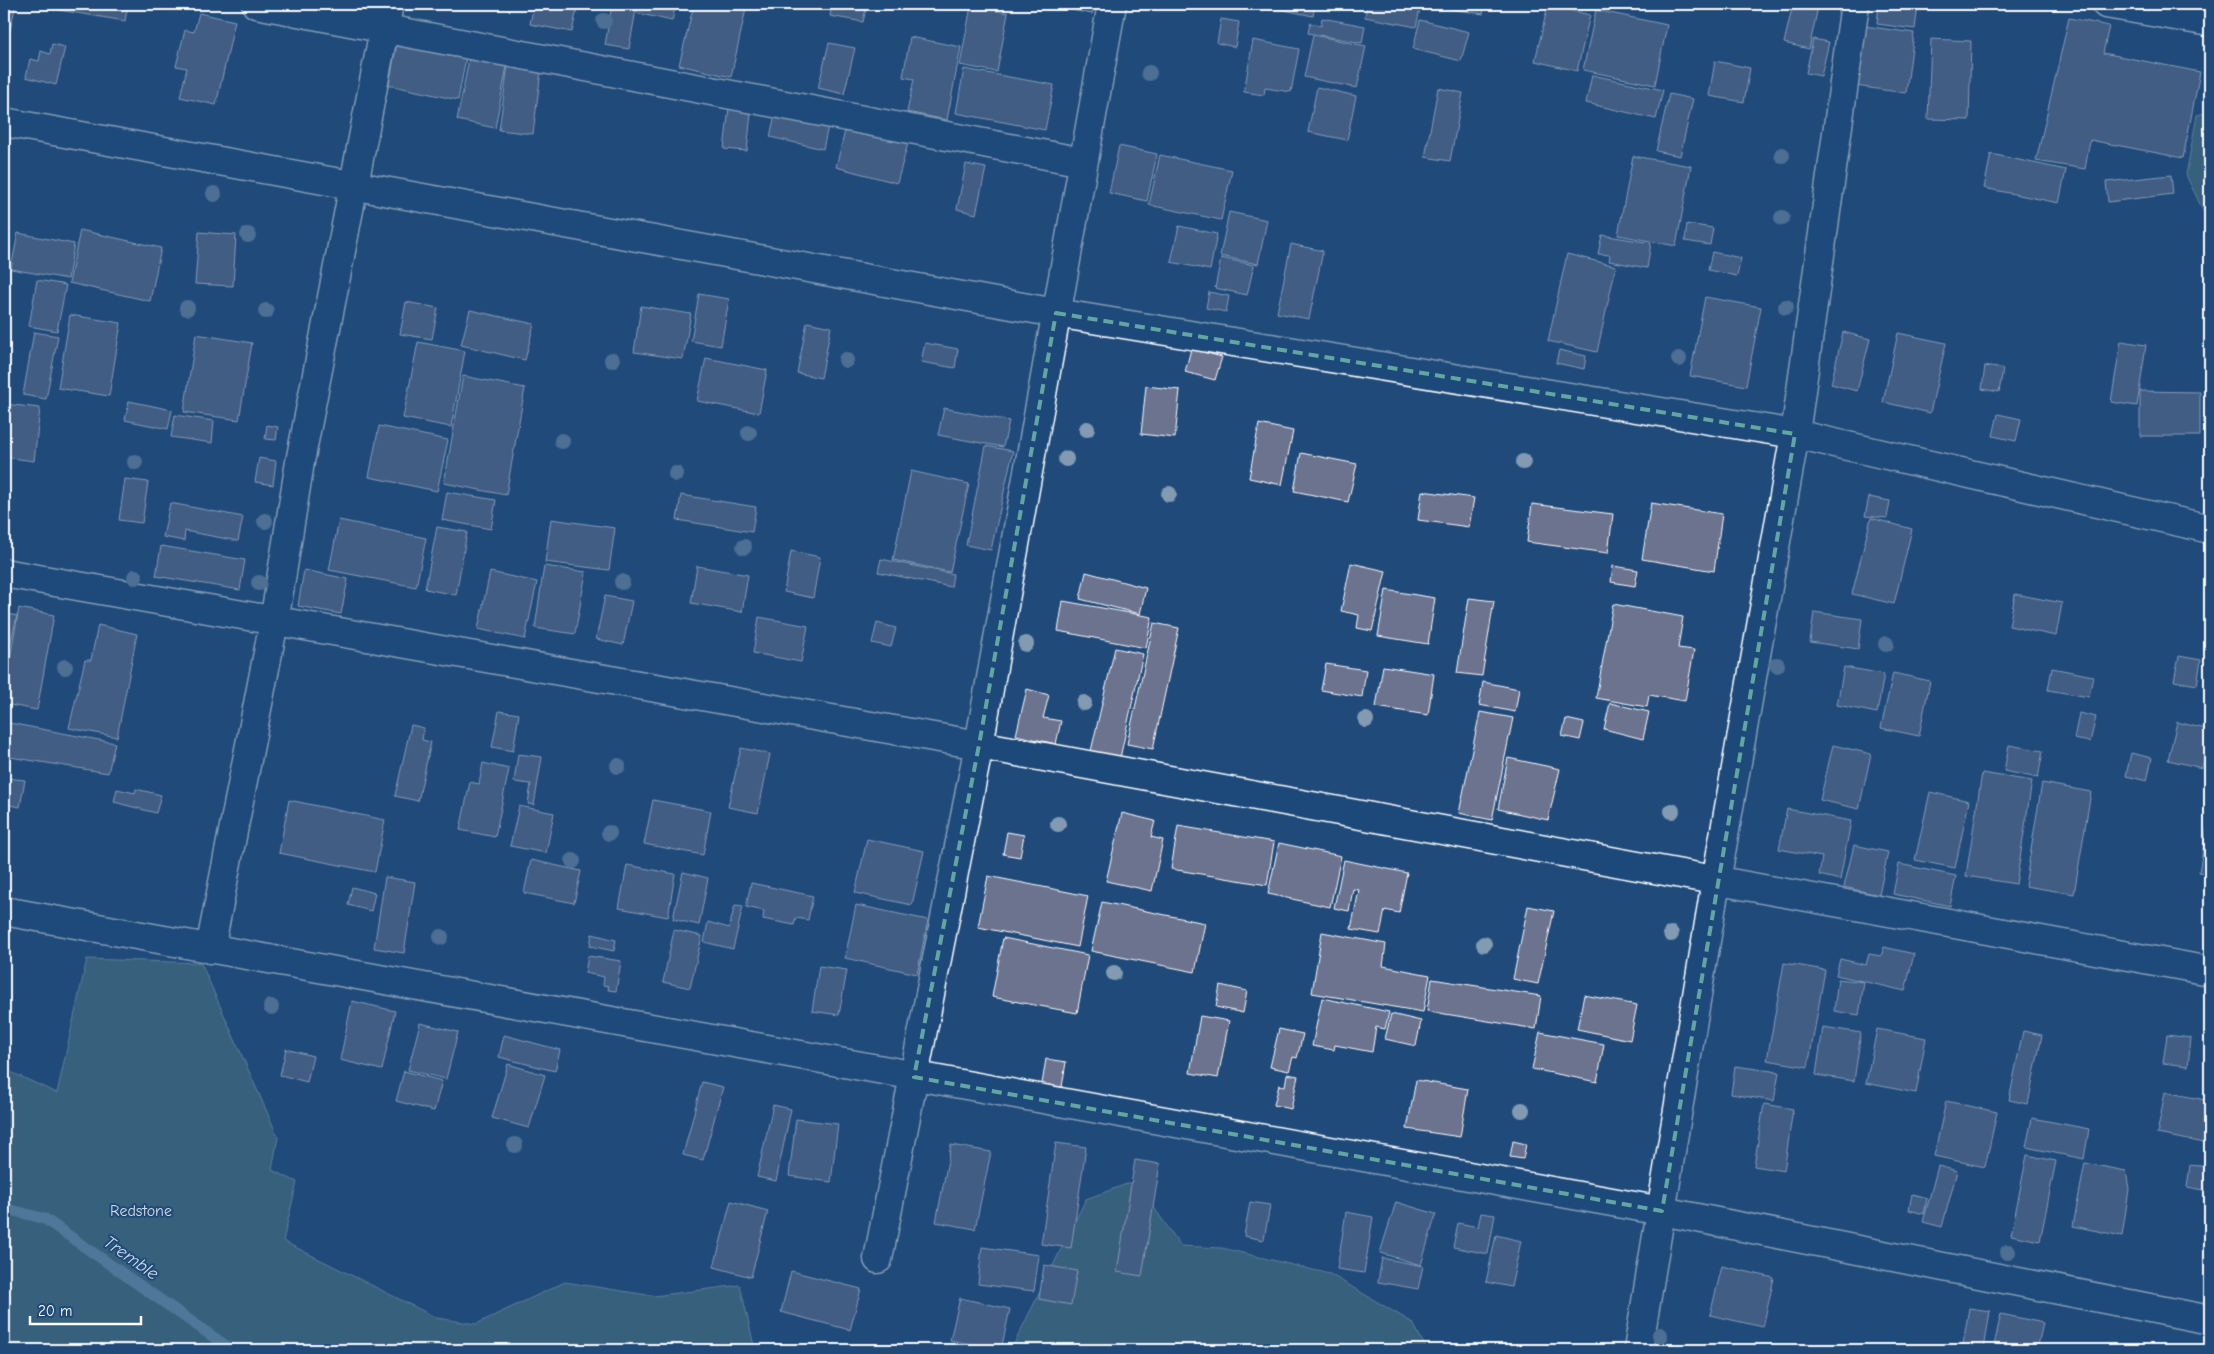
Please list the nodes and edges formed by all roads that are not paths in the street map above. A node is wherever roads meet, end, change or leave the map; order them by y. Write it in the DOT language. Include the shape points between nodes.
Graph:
graph roads {
  1 [pos="256,4"];
  2 [pos="1112,4"];
  3 [pos="1854,4"];
  4 [pos="2106,4"];
  5 [pos="387,17"];
  6 [pos="2210,22"];
  7 [pos="4,122"];
  8 [pos="1084,162"];
  9 [pos="355,185"];
  10 [pos="1056,313"];
  11 [pos="1795,434"];
  12 [pos="2210,529"];
  13 [pos="4,573"];
  14 [pos="274,622"];
  15 [pos="979,745"];
  16 [pos="1716,881"];
  17 [pos="4,911"];
  18 [pos="210,949"];
  19 [pos="2210,971"];
  20 [pos="914,1077"];
  21 [pos="1662,1211"];
  22 [pos="878,1259"];
  23 [pos="2210,1320"];
  24 [pos="1638,1350"];
  1 -- 5 [label="street"];
  2 -- 8 [label="street"];
  3 -- 11 [label="street"];
  4 -- 6 [label="street"];
  5 -- 8 [label="street"];
  5 -- 9 [label="street"];
  7 -- 9 [label="street"];
  8 -- 10 [label="street"];
  9 -- 10 [label="street"];
  9 -- 14 [label="street" via="300,462"];
  10 -- 11 [label="street"];
  10 -- 15 [label="street"];
  11 -- 12 [label="street"];
  11 -- 16 [label="street"];
  13 -- 14 [label="street"];
  14 -- 15 [label="street"];
  14 -- 18 [label="street"];
  15 -- 16 [label="street"];
  15 -- 20 [label="street"];
  16 -- 19 [label="street"];
  16 -- 21 [label="street"];
  17 -- 18 [label="street"];
  18 -- 20 [label="street"];
  20 -- 21 [label="street"];
  20 -- 22 [label="street"];
  21 -- 23 [label="street"];
  21 -- 24 [label="street"];
}
